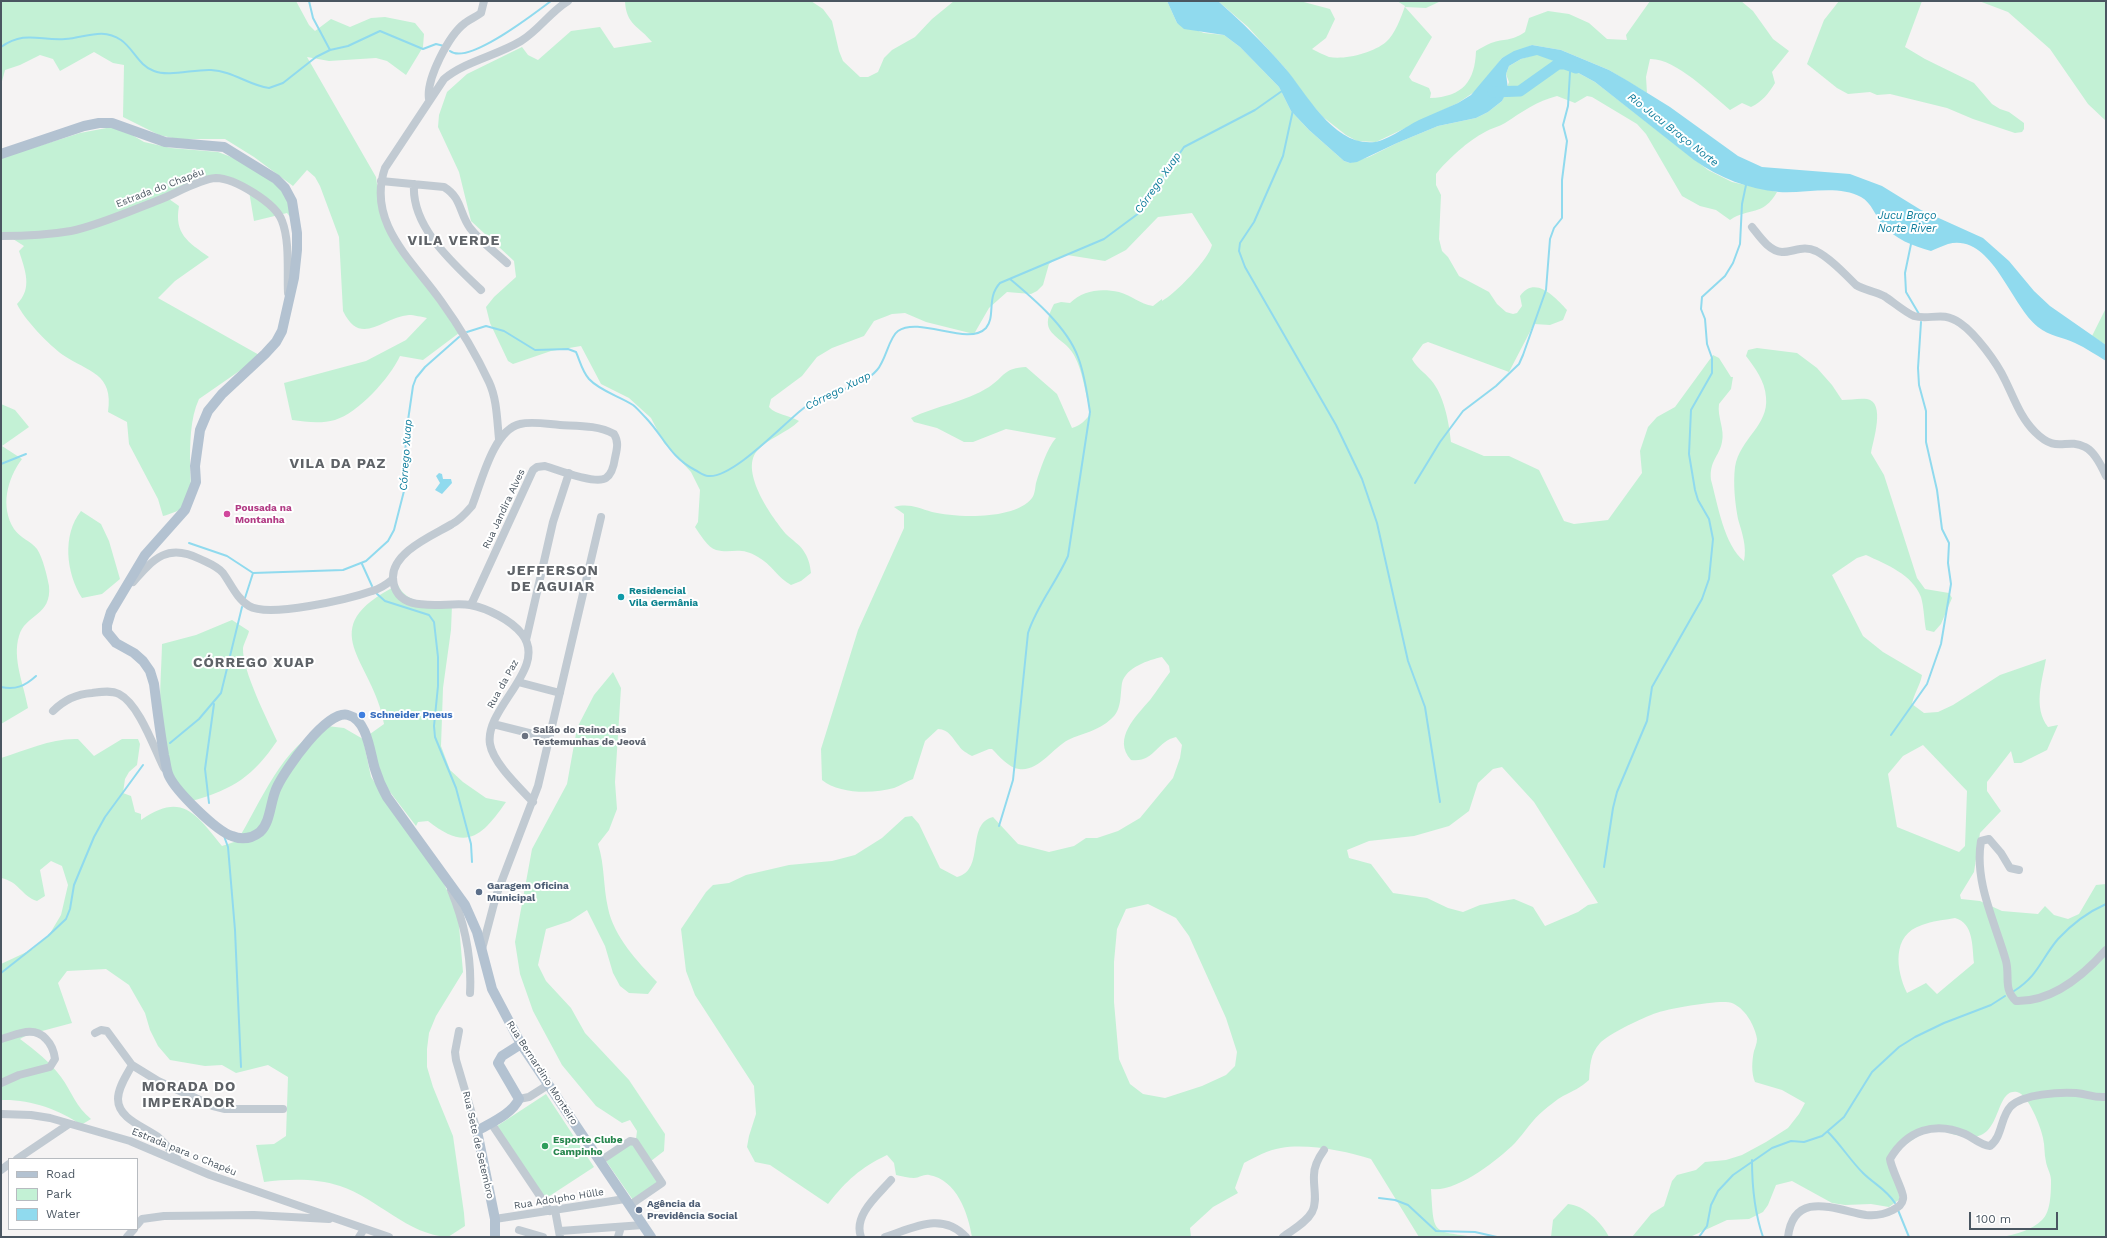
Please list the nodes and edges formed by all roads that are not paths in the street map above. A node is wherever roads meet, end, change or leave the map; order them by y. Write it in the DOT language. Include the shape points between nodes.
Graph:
graph roads {
  1 [pos="484,1"];
  2 [pos="568,1"];
  3 [pos="429,99"];
  4 [pos="1,154"];
  5 [pos="381,181"];
  6 [pos="414,184"];
  7 [pos="1752,227"];
  8 [pos="1,236"];
  9 [pos="507,263"];
  10 [pos="481,290"];
  11 [pos="288,300"];
  12 [pos="499,439"];
  13 [pos="569,473"];
  14 [pos="2106,476"];
  15 [pos="601,517"];
  16 [pos="393,579"];
  17 [pos="119,596"];
  18 [pos="471,605"];
  19 [pos="526,640"];
  20 [pos="518,682"];
  21 [pos="560,693"];
  22 [pos="53,711"];
  23 [pos="493,724"];
  24 [pos="549,738"];
  25 [pos="168,776"];
  26 [pos="532,802"];
  27 [pos="2019,870"];
  28 [pos="445,876"];
  29 [pos="482,949"];
  30 [pos="2106,950"];
  31 [pos="470,993"];
  32 [pos="459,1031"];
  33 [pos="95,1033"];
  34 [pos="1,1039"];
  35 [pos="521,1044"];
  36 [pos="132,1065"];
  37 [pos="1,1083"];
  38 [pos="548,1085"];
  39 [pos="2106,1097"];
  40 [pos="518,1099"];
  41 [pos="283,1109"];
  42 [pos="1,1114"];
  43 [pos="491,1123"];
  44 [pos="69,1124"];
  45 [pos="477,1131"];
  46 [pos="1324,1150"];
  47 [pos="18,1158"];
  48 [pos="179,1160"];
  49 [pos="600,1161"];
  50 [pos="891,1180"];
  51 [pos="628,1202"];
  52 [pos="552,1210"];
  53 [pos="139,1219"];
  54 [pos="334,1219"];
  55 [pos="495,1219"];
  56 [pos="643,1225"];
  57 [pos="621,1227"];
  58 [pos="364,1228"];
  59 [pos="519,1230"];
  60 [pos="560,1234"];
  61 [pos="359,1237"];
  62 [pos="389,1237"];
  63 [pos="495,1237"];
  64 [pos="543,1237"];
  65 [pos="618,1237"];
  66 [pos="651,1237"];
  67 [pos="861,1237"];
  68 [pos="885,1237"];
  69 [pos="966,1237"];
  70 [pos="1283,1237"];
  71 [pos="1788,1237"];
  1 -- 3 [label="street" via="481,13 465,23 452,38 431,80"];
  2 -- 3 [label="street" via="522,40 454,71 444,79"];
  3 -- 5 [label="street" via="415,125 385,168"];
  4 -- 11 [label="main road" via="99,123 125,126 165,142 224,147 276,179 289,194 298,233 294,278"];
  5 -- 6 [label="street"];
  5 -- 12 [label="street" via="380,204 383,215 401,250 452,316 490,384 495,399"];
  6 -- 9 [label="street" via="444,187 451,191 470,228"];
  6 -- 10 [label="street" via="417,208 433,238 454,264"];
  7 -- 14 [label="street" via="1763,241 1775,250 1815,250 1862,289 1882,295 1913,315 1939,315 1961,323 1978,340 2004,377 2021,415 2034,431 2052,444 2085,446"];
  8 -- 11 [label="street, Estrada do Chapéu" via="77,230 206,180 225,179 264,201 280,215 285,231"];
  11 -- 17 [label="main road" via="285,322 276,342 208,411 200,430 195,466 196,482 185,510 145,555"];
  12 -- 13 [label="street, Rua Jandira Alves" via="512,427 527,423 588,426 614,434 618,443 608,477 594,480"];
  12 -- 16 [label="street" via="472,506 465,515 452,524 417,543 401,558"];
  13 -- 18 [label="street, Rua Jandira Alves" via="541,466 533,470"];
  13 -- 19 [label="street, Rua da Paz" via="553,522"];
  15 -- 21 [label="street"];
  16 -- 17 [label="street" via="373,591 326,603 278,609 251,607 242,601 222,572 213,565 178,551 166,553 156,559"];
  16 -- 18 [label="street" via="400,596 416,604"];
  17 -- 25 [label="main road" via="111,612 107,632 116,643 143,661 150,671"];
  18 -- 19 [label="street" via="507,622"];
  19 -- 20 [label="street, Rua da Paz" via="528,659"];
  20 -- 21 [label="street"];
  20 -- 23 [label="street, Rua da Paz"];
  21 -- 24 [label="street"];
  22 -- 25 [label="street" via="72,697 110,692 119,694 134,709"];
  23 -- 24 [label="street"];
  23 -- 26 [label="street, Rua da Paz" via="490,736 492,752"];
  24 -- 26 [label="street"];
  25 -- 28 [label="main road, Rua Bernardino Monteiro" via="211,822 230,836 251,838 261,831 267,821 276,788 302,749 329,722 337,716 347,714 356,718 363,728 380,784 387,797"];
  26 -- 29 [label="street" via="496,896"];
  27 -- 30 [label="street" via="2010,868 1989,839 1981,840 1979,854 1987,903 2006,962 2007,987 2016,1001 2028,1001 2052,994 2068,985"];
  28 -- 29 [label="main road, Rua Bernardino Monteiro" via="472,920"];
  28 -- 31 [label="street" via="464,928 470,971"];
  29 -- 35 [label="main road, Rua Bernardino Monteiro" via="492,989"];
  32 -- 45 [label="street, Rua Sete de Setembro" via="456,1060"];
  33 -- 36 [label="street" via="107,1031"];
  34 -- 37 [label="street" via="26,1032 41,1034 54,1051 55,1059 50,1067 19,1075"];
  35 -- 38 [label="main road, Rua Bernardino Monteiro"];
  35 -- 40 [label="main road" via="502,1056 498,1063"];
  36 -- 41 [label="street" via="158,1081 219,1108"];
  36 -- 48 [label="street" via="120,1087 119,1106 128,1117 160,1138"];
  38 -- 40 [label="street" via="529,1097"];
  38 -- 49 [label="main road, Rua Bernardino Monteiro"];
  39 -- 71 [label="street" via="2094,1098 2078,1093 2049,1093 2018,1102 2010,1107 1996,1141 1990,1146 1984,1146 1966,1134 1948,1128 1923,1130 1912,1136 1890,1159 1903,1193 1903,1200 1899,1206 1882,1214 1867,1215 1821,1205 1807,1208 1790,1224"];
  40 -- 43 [label="main road" via="510,1111"];
  42 -- 44 [label="street, Estrada para o Chapéu" via="31,1115"];
  43 -- 45 [label="main road"];
  43 -- 52 [label="street"];
  44 -- 47 [label="street"];
  44 -- 48 [label="street, Estrada para o Chapéu" via="130,1141"];
  45 -- 55 [label="main road, Rua Sete de Setembro"];
  46 -- 70 [label="street" via="1315,1165 1312,1212"];
  48 -- 54 [label="street, Estrada para o Chapéu" via="210,1175"];
  49 -- 51 [label="main road, Rua Bernardino Monteiro"];
  49 -- 51 [label="street" via="630,1141 635,1142 662,1183"];
  50 -- 67 [label="street" via="863,1214 859,1231"];
  51 -- 52 [label="street, Rua Adolpho Hülle"];
  51 -- 56 [label="main road, Rua Bernardino Monteiro"];
  52 -- 55 [label="street, Rua Adolpho Hülle"];
  52 -- 60 [label="street"];
  53 -- 54 [label="street" via="164,1216"];
  54 -- 58 [label="street"];
  55 -- 63 [label="main road, Rua Sete de Setembro"];
  56 -- 57 [label="street"];
  56 -- 66 [label="main road, Rua Bernardino Monteiro"];
  57 -- 60 [label="street"];
  57 -- 65 [label="street"];
  58 -- 61 [label="street"];
  58 -- 62 [label="street"];
  59 -- 64 [label="street"];
  68 -- 69 [label="street" via="934,1222 951,1226"];
}
